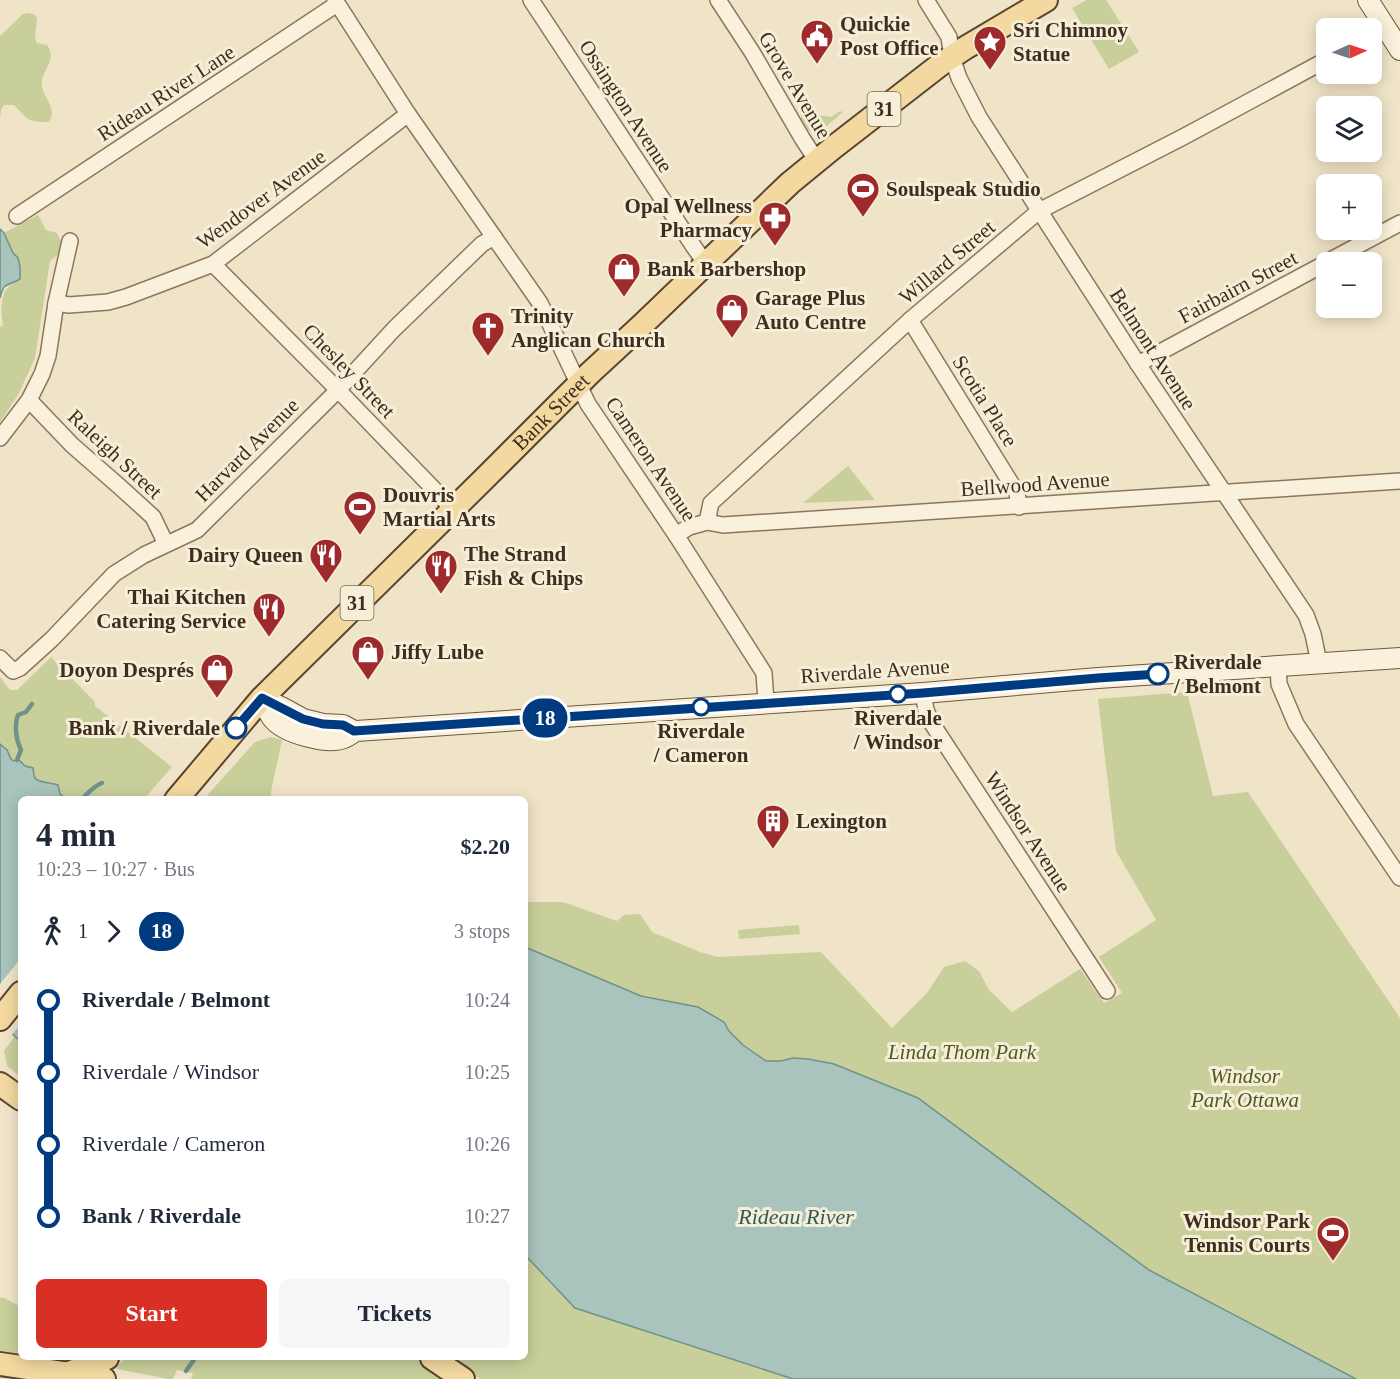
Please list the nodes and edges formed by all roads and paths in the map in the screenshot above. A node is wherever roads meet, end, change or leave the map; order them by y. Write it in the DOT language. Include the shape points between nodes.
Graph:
graph roads {
  1 [pos="531,0"];
  2 [pos="718,0"];
  3 [pos="926,0"];
  4 [pos="1046,0"];
  5 [pos="1368,0"];
  6 [pos="336,2"];
  7 [pos="1374,18"];
  8 [pos="1382,34"];
  9 [pos="1400,50"];
  10 [pos="952,57"];
  11 [pos="1316,65"];
  12 [pos="408,114"];
  13 [pos="817,161"];
  14 [pos="1039,211"];
  15 [pos="17,216"];
  16 [pos="1400,223"];
  17 [pos="494,237"];
  18 [pos="70,241"];
  19 [pos="1346,252"];
  20 [pos="213,264"];
  21 [pos="706,264"];
  22 [pos="1316,268"];
  23 [pos="56,303"];
  24 [pos="910,320"];
  25 [pos="1138,364"];
  26 [pos="578,384"];
  27 [pos="338,390"];
  28 [pos="28,400"];
  29 [pos="0,438"];
  30 [pos="1400,481"];
  31 [pos="1224,492"];
  32 [pos="1019,507"];
  33 [pos="453,509"];
  34 [pos="706,522"];
  35 [pos="676,535"];
  36 [pos="166,544"];
  37 [pos="0,658"];
  38 [pos="1400,658"];
  39 [pos="1319,663"];
  40 [pos="1278,665"];
  41 [pos="923,693"];
  42 [pos="262,698"];
  43 [pos="766,702"];
  44 [pos="179,796"];
  45 [pos="1400,878"];
  46 [pos="1107,991"];
  47 [pos="18,997"];
  48 [pos="0,1019"];
  49 [pos="0,1084"];
  50 [pos="18,1096"];
  51 [pos="102,1360"];
  52 [pos="435,1360"];
  53 [pos="0,1364"];
  54 [pos="68,1374"];
  55 [pos="105,1379"];
  56 [pos="463,1379"];
  1 -- 21 [label="street, Ossington Avenue"];
  2 -- 13 [label="street, Grove Avenue"];
  3 -- 10 [label="street, Belmont Avenue" via="949,37"];
  4 -- 10 [label="main road, Bank Street / 31"];
  5 -- 7 [label="street"];
  6 -- 12 [label="street, Cameron Avenue"];
  6 -- 15 [label="street, Rideau River Lane"];
  8 -- 9 [label="street"];
  10 -- 13 [label="main road, Bank Street / 31"];
  10 -- 14 [label="street, Belmont Avenue" via="958,78 979,117"];
  11 -- 14 [label="street, Willard Street"];
  12 -- 17 [label="street, Cameron Avenue"];
  12 -- 20 [label="street, Wendover Avenue"];
  13 -- 21 [label="main road, Bank Street / 31"];
  14 -- 24 [label="street, Willard Street"];
  14 -- 25 [label="street, Belmont Avenue"];
  16 -- 19 [label="street, Fairbairn Street"];
  17 -- 26 [label="street, Cameron Avenue" via="540,303"];
  17 -- 27 [label="street, Harvard Avenue" via="403,321"];
  18 -- 23 [label="street"];
  20 -- 23 [label="street, Wendover Avenue" via="102,304"];
  20 -- 27 [label="street, Chesley Street"];
  21 -- 26 [label="main road, Bank Street / 31"];
  22 -- 25 [label="street, Fairbairn Street"];
  23 -- 28 [label="street" via="48,356"];
  24 -- 32 [label="street, Scotia Place" via="1017,493"];
  24 -- 34 [label="street, Willard Street" via="711,503"];
  25 -- 31 [label="street, Belmont Avenue"];
  26 -- 33 [label="main road, Bank Street / 31"];
  26 -- 35 [label="street, Cameron Avenue"];
  27 -- 33 [label="street, Chesley Street"];
  27 -- 36 [label="street, Harvard Avenue" via="197,530"];
  28 -- 29 [label="street"];
  28 -- 36 [label="street, Raleigh Street" via="153,518"];
  30 -- 31 [label="street, Bellwood Avenue"];
  31 -- 32 [label="street, Bellwood Avenue"];
  31 -- 39 [label="street, Belmont Avenue" via="1306,615"];
  32 -- 34 [label="street, Bellwood Avenue" via="723,525"];
  33 -- 42 [label="main road, Bank Street / 31"];
  34 -- 35 [label="street, Bellwood Avenue"];
  35 -- 43 [label="street, Cameron Avenue" via="764,673"];
  36 -- 37 [label="street, Harvard Avenue" via="114,574 20,668 13,671"];
  38 -- 39 [label="street, Riverdale Avenue"];
  39 -- 40 [label="street, Riverdale Avenue"];
  40 -- 41 [label="street, Riverdale Avenue"];
  40 -- 45 [label="street" via="1279,684 1296,724"];
  41 -- 43 [label="street, Riverdale Avenue"];
  41 -- 46 [label="street, Windsor Avenue" via="931,722"];
  42 -- 43 [label="street, Riverdale Avenue" via="280,726 327,740 345,738 354,731"];
  42 -- 44 [label="main road, Bank Street / 31"];
  47 -- 48 [label="main road"];
  49 -- 50 [label="main road"];
  51 -- 54 [label="main road"];
  52 -- 56 [label="main road"];
  53 -- 54 [label="main road"];
  54 -- 55 [label="main road"];
}
